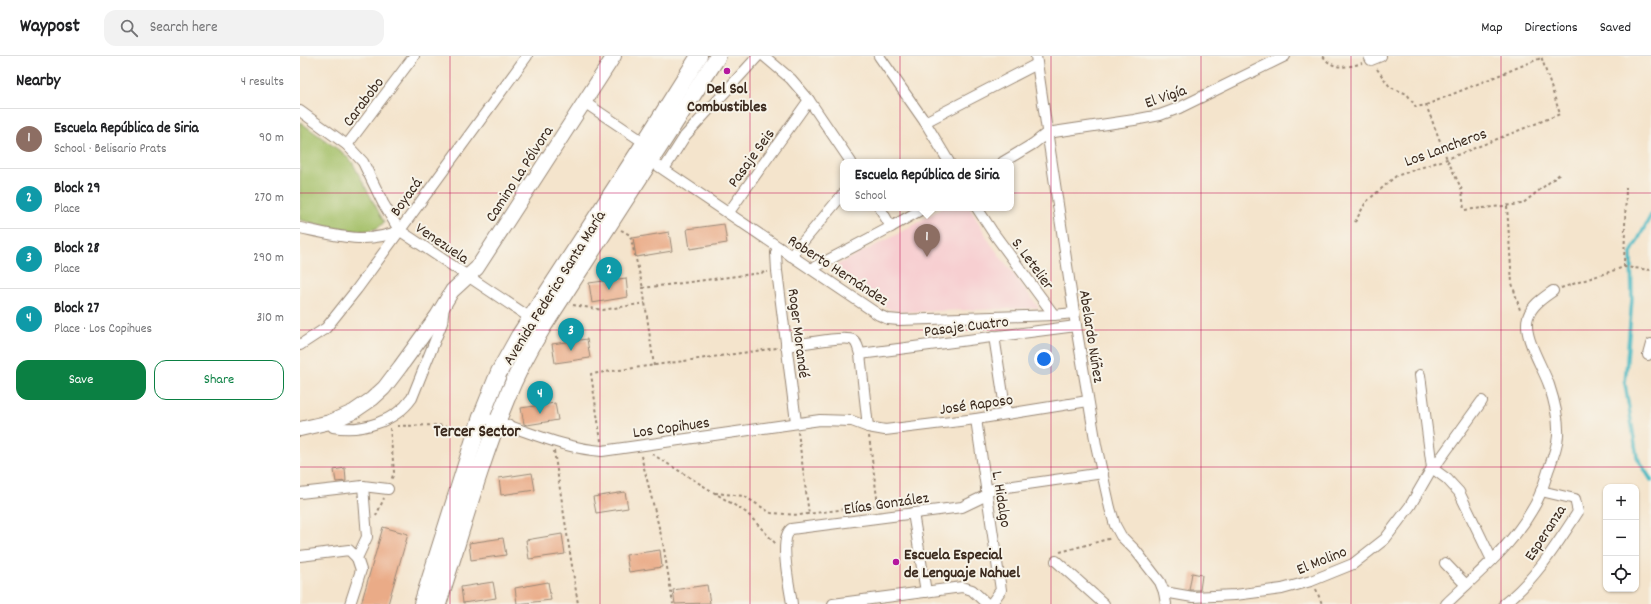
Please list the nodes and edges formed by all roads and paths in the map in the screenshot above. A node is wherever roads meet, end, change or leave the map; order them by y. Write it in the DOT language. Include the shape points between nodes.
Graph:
graph roads {
  1 [pos="414,56"];
  2 [pos="527,56"];
  3 [pos="614,56"];
  4 [pos="699,56"];
  5 [pos="718,56"];
  6 [pos="758,56"];
  7 [pos="764,56"];
  8 [pos="1285,56"];
  9 [pos="1323,56"];
  10 [pos="1381,56"];
  11 [pos="884,57"];
  12 [pos="1541,57"];
  13 [pos="1370,58"];
  14 [pos="1036,60"];
  15 [pos="809,100"];
  16 [pos="584,102"];
  17 [pos="1426,105"];
  18 [pos="300,111"];
  19 [pos="925,122"];
  20 [pos="1047,133"];
  21 [pos="347,145"];
  22 [pos="645,152"];
  23 [pos="849,159"];
  24 [pos="947,159"];
  25 [pos="1009,159"];
  26 [pos="1447,159"];
  27 [pos="664,169"];
  28 [pos="1561,174"];
  29 [pos="1626,187"];
  30 [pos="840,198"];
  31 [pos="1506,206"];
  32 [pos="882,211"];
  33 [pos="919,211"];
  34 [pos="979,211"];
  35 [pos="729,212"];
  36 [pos="1355,222"];
  37 [pos="609,224"];
  38 [pos="892,227"];
  39 [pos="300,228"];
  40 [pos="399,230"];
  41 [pos="778,247"];
  42 [pos="791,256"];
  43 [pos="1624,267"];
  44 [pos="811,269"];
  45 [pos="1651,270"];
  46 [pos="777,271"];
  47 [pos="468,277"];
  48 [pos="642,288"];
  49 [pos="1553,291"];
  50 [pos="444,303"];
  51 [pos="558,303"];
  52 [pos="645,303"];
  53 [pos="1074,313"];
  54 [pos="1054,315"];
  55 [pos="536,322"];
  56 [pos="1076,326"];
  57 [pos="1527,326"];
  58 [pos="994,336"];
  59 [pos="1651,344"];
  60 [pos="300,346"];
  61 [pos="786,346"];
  62 [pos="858,349"];
  63 [pos="1648,355"];
  64 [pos="654,366"];
  65 [pos="1420,375"];
  66 [pos="1088,401"];
  67 [pos="1482,401"];
  68 [pos="1006,414"];
  69 [pos="481,417"];
  70 [pos="976,419"];
  71 [pos="497,421"];
  72 [pos="330,422"];
  73 [pos="796,422"];
  74 [pos="389,426"];
  75 [pos="868,427"];
  76 [pos="300,429"];
  77 [pos="464,431"];
  78 [pos="553,442"];
  79 [pos="638,445"];
  80 [pos="602,451"];
  81 [pos="1432,468"];
  82 [pos="1103,473"];
  83 [pos="363,486"];
  84 [pos="388,489"];
  85 [pos="1542,491"];
  86 [pos="714,492"];
  87 [pos="300,493"];
  88 [pos="987,493"];
  89 [pos="878,505"];
  90 [pos="913,513"];
  91 [pos="809,514"];
  92 [pos="880,518"];
  93 [pos="1121,536"];
  94 [pos="785,554"];
  95 [pos="300,556"];
  96 [pos="357,558"];
  97 [pos="1492,560"];
  98 [pos="1056,561"];
  99 [pos="1445,563"];
  100 [pos="1313,580"];
  101 [pos="1466,585"];
  102 [pos="926,592"];
  103 [pos="1164,592"];
  104 [pos="896,600"];
  105 [pos="350,604"];
  106 [pos="422,604"];
  107 [pos="438,604"];
  108 [pos="578,604"];
  109 [pos="673,604"];
  110 [pos="792,604"];
  111 [pos="833,604"];
  112 [pos="987,604"];
  113 [pos="991,604"];
  114 [pos="1104,604"];
  115 [pos="1166,604"];
  116 [pos="1322,604"];
  117 [pos="1446,604"];
  118 [pos="1504,604"];
  1 -- 21 [label="street, Carabobo"];
  2 -- 40 [label="street, Boyacá"];
  3 -- 16 [label="street, Camino La Pólvora"];
  4 -- 22 [label="main road, Avenida Federico Santa María"];
  5 -- 22 [label="main road, Avenida Federico Santa María"];
  6 -- 27 [label="street" via="685,136"];
  7 -- 15 [label="street" via="791,79"];
  8 -- 20 [label="street, El Vigía" via="1160,115"];
  9 -- 13 [label="path" via="1328,63 1336,66 1355,65"];
  10 -- 13 [label="street"];
  11 -- 19 [label="street"];
  12 -- 17 [label="path"];
  12 -- 26 [label="path, Los Lancheros" via="1560,114"];
  13 -- 17 [label="path" via="1390,87 1407,94 1416,107"];
  14 -- 19 [label="street"];
  14 -- 20 [label="street, Abelardo Núñez"];
  15 -- 23 [label="street"];
  15 -- 35 [label="street, Pasaje Seis"];
  16 -- 22 [label="street, Roberto Hernández"];
  16 -- 47 [label="street, Camino La Pólvora" via="477,268"];
  17 -- 26 [label="path"];
  18 -- 21 [label="street, Venezuela"];
  19 -- 24 [label="street"];
  20 -- 25 [label="street"];
  20 -- 53 [label="street, Abelardo Núñez"];
  21 -- 40 [label="street, Venezuela" via="363,162"];
  22 -- 27 [label="street, Roberto Hernández"];
  22 -- 37 [label="main road, Avenida Federico Santa María"];
  22 -- 55 [label="main road, Avenida Federico Santa María"];
  26 -- 31 [label="path" via="1462,190 1464,210"];
  26 -- 36 [label="path, Los Lancheros" via="1396,176 1366,202"];
  27 -- 35 [label="street, Roberto Hernández"];
  28 -- 31 [label="path" via="1522,204"];
  29 -- 43 [label="path"];
  30 -- 42 [label="street"];
  31 -- 57 [label="path" via="1512,283"];
  32 -- 38 [label="street"];
  33 -- 38 [label="street"];
  34 -- 54 [label="street, S. Letelier"];
  35 -- 41 [label="street, Roberto Hernández"];
  37 -- 48 [label="path" via="630,235"];
  37 -- 51 [label="main road, Avenida Federico Santa María"];
  38 -- 44 [label="street"];
  39 -- 40 [label="street" via="364,238 387,236"];
  40 -- 47 [label="street, Venezuela"];
  40 -- 60 [label="street, Boyacá" via="326,328"];
  41 -- 42 [label="street, Roberto Hernández"];
  41 -- 46 [label="street, Roger Morandé"];
  42 -- 44 [label="street, Roberto Hernández"];
  43 -- 45 [label="path"];
  43 -- 49 [label="path"];
  44 -- 54 [label="street, Roberto Hernández" via="870,310 888,318 900,320"];
  46 -- 48 [label="path"];
  46 -- 61 [label="street, Roger Morandé"];
  47 -- 50 [label="street, Camino La Pólvora" via="452,291"];
  47 -- 55 [label="street, Venezuela"];
  48 -- 52 [label="path"];
  49 -- 57 [label="street" via="1532,309"];
  50 -- 72 [label="street, Camino La Pólvora" via="384,388 361,407"];
  50 -- 72 [label="street" via="442,323 412,398 405,407 391,417 368,426 341,428 333,427"];
  51 -- 52 [label="path" via="603,310"];
  51 -- 55 [label="main road, Avenida Federico Santa María"];
  52 -- 64 [label="path"];
  53 -- 54 [label="street, Roberto Hernández"];
  53 -- 56 [label="street, Abelardo Núñez"];
  55 -- 69 [label="main road, Avenida Federico Santa María" via="499,372"];
  55 -- 71 [label="main road, Avenida Federico Santa María"];
  56 -- 58 [label="street, Pasaje Cuatro"];
  56 -- 66 [label="street, Abelardo Núñez"];
  57 -- 85 [label="street" via="1531,343 1550,386 1557,418 1558,436 1555,451"];
  58 -- 62 [label="street, Pasaje Cuatro"];
  58 -- 68 [label="street"];
  59 -- 63 [label="street"];
  61 -- 62 [label="street" via="849,339"];
  61 -- 64 [label="path"];
  61 -- 73 [label="street, Roger Morandé"];
  62 -- 75 [label="street"];
  64 -- 80 [label="path" via="591,374"];
  65 -- 81 [label="street"];
  66 -- 68 [label="street, José Raposo"];
  66 -- 82 [label="street, Abelardo Núñez"];
  67 -- 81 [label="street, El Molino"];
  68 -- 70 [label="street, José Raposo"];
  69 -- 71 [label="street, Los Copihues"];
  69 -- 106 [label="main road, Avenida Federico Santa María"];
  70 -- 75 [label="street, José Raposo" via="885,430"];
  70 -- 88 [label="street, L. Hidalgo"];
  71 -- 78 [label="street, Los Copihues"];
  71 -- 107 [label="main road, Avenida Federico Santa María"];
  72 -- 76 [label="street, Camino La Pólvora"];
  73 -- 75 [label="street, Los Copihues" via="836,419"];
  73 -- 79 [label="street, Los Copihues"];
  73 -- 91 [label="path"];
  74 -- 77 [label="path" via="438,426"];
  75 -- 89 [label="path"];
  78 -- 80 [label="street, Los Copihues"];
  78 -- 108 [label="path"];
  79 -- 80 [label="street, Los Copihues"];
  79 -- 86 [label="path"];
  79 -- 109 [label="path" via="663,543"];
  81 -- 97 [label="street" via="1459,492"];
  81 -- 100 [label="street, El Molino" via="1410,506 1385,539 1353,564"];
  82 -- 88 [label="street, Elías González"];
  82 -- 93 [label="street, Abelardo Núñez" via="1115,525"];
  83 -- 84 [label="street"];
  83 -- 87 [label="street"];
  83 -- 96 [label="street" via="367,537"];
  85 -- 97 [label="street" via="1521,528"];
  85 -- 118 [label="street, Esperanza" via="1575,499 1578,512 1518,594"];
  86 -- 91 [label="path" via="744,496 771,513 799,516"];
  86 -- 94 [label="path" via="747,513"];
  88 -- 90 [label="street, Elías González" via="962,507"];
  88 -- 113 [label="street, L. Hidalgo" via="1001,590"];
  89 -- 91 [label="path"];
  89 -- 92 [label="path"];
  90 -- 92 [label="street, Elías González"];
  90 -- 102 [label="street"];
  92 -- 94 [label="street, Elías González" via="791,529 787,532"];
  93 -- 98 [label="path" via="1058,552"];
  93 -- 103 [label="street, Abelardo Núñez" via="1150,567"];
  94 -- 110 [label="street"];
  95 -- 96 [label="street" via="349,550"];
  96 -- 105 [label="street" via="361,570"];
  97 -- 101 [label="street"];
  98 -- 114 [label="street"];
  99 -- 101 [label="street"];
  100 -- 103 [label="street, El Molino" via="1282,589 1235,595 1193,597"];
  100 -- 116 [label="path"];
  101 -- 117 [label="street"];
  102 -- 104 [label="street"];
  102 -- 112 [label="street" via="962,587 972,590"];
  103 -- 115 [label="street, Abelardo Núñez"];
  104 -- 111 [label="street"];
}
